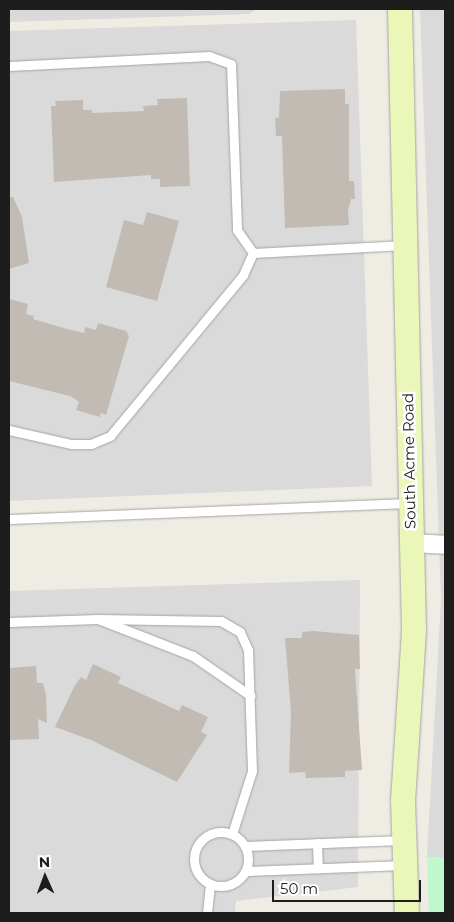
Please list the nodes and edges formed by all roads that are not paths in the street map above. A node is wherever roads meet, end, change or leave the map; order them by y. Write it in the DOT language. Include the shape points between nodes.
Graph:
graph roads {
  1 [pos="400,9"];
  2 [pos="9,66"];
  3 [pos="405,245"];
  4 [pos="253,253"];
  5 [pos="9,430"];
  6 [pos="410,503"];
  7 [pos="9,519"];
  8 [pos="411,543"];
  9 [pos="445,544"];
  10 [pos="98,619"];
  11 [pos="9,622"];
  12 [pos="251,696"];
  13 [pos="232,834"];
  14 [pos="404,840"];
  15 [pos="316,843"];
  16 [pos="245,846"];
  17 [pos="405,865"];
  18 [pos="318,868"];
  19 [pos="247,870"];
  20 [pos="210,884"];
  21 [pos="207,913"];
  22 [pos="407,913"];
  1 -- 3 [label="street, South Acme Road"];
  2 -- 4 [label="lane" via="210,56 231,64 238,230"];
  3 -- 4 [label="lane"];
  3 -- 6 [label="street, South Acme Road"];
  4 -- 5 [label="lane" via="234,288 110,436 91,444 71,444"];
  6 -- 7 [label="lane"];
  6 -- 8 [label="street, South Acme Road"];
  8 -- 9 [label="street"];
  8 -- 14 [label="street, South Acme Road" via="414,631 404,770"];
  10 -- 11 [label="lane"];
  10 -- 12 [label="lane" via="193,656"];
  10 -- 12 [label="lane" via="221,621 240,632 248,650"];
  12 -- 13 [label="lane" via="252,770"];
  13 -- 16 [label="lane"];
  13 -- 20 [label="lane" via="211,834 196,848 196,869"];
  14 -- 15 [label="lane"];
  14 -- 17 [label="street, South Acme Road"];
  15 -- 16 [label="lane"];
  15 -- 18 [label="lane"];
  16 -- 19 [label="lane"];
  17 -- 18 [label="lane"];
  17 -- 22 [label="street, South Acme Road"];
  18 -- 19 [label="lane"];
  19 -- 20 [label="lane" via="231,885"];
  20 -- 21 [label="lane"];
}
